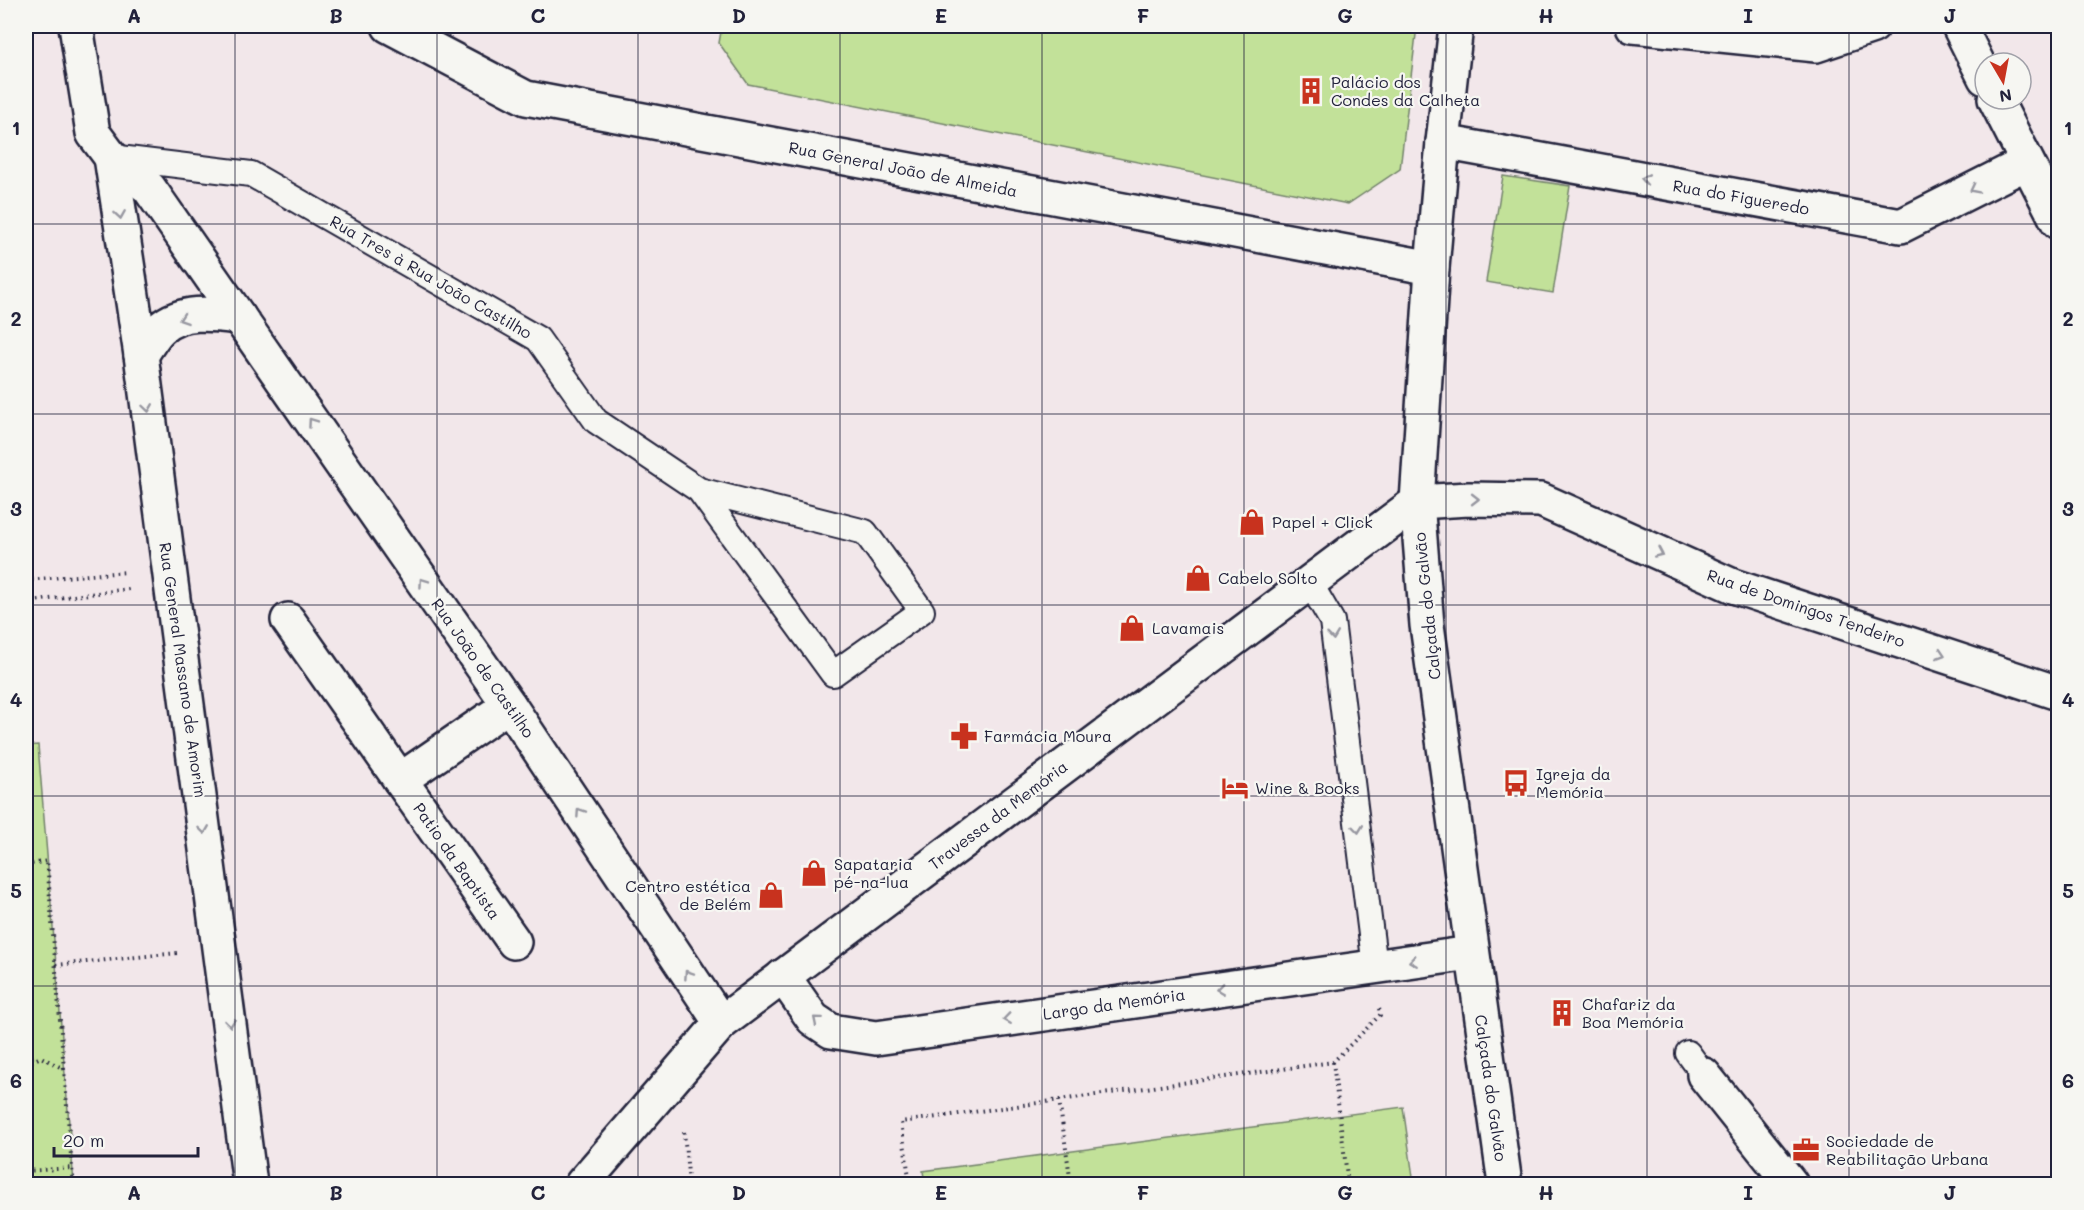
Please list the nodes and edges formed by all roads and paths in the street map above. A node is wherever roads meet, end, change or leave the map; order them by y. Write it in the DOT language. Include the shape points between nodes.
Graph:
graph roads {
  1 [pos="76,26"];
  2 [pos="389,26"];
  3 [pos="1456,26"];
  4 [pos="1633,26"];
  5 [pos="1873,26"];
  6 [pos="1959,26"];
  7 [pos="1973,54"];
  8 [pos="2001,111"];
  9 [pos="1443,142"];
  10 [pos="111,157"];
  11 [pos="2026,163"];
  12 [pos="2058,222"];
  13 [pos="1432,268"];
  14 [pos="239,317"];
  15 [pos="141,355"];
  16 [pos="699,490"];
  17 [pos="1417,502"];
  18 [pos="171,576"];
  19 [pos="26,580"];
  20 [pos="1310,583"];
  21 [pos="26,602"];
  22 [pos="288,620"];
  23 [pos="2058,693"];
  24 [pos="509,705"];
  25 [pos="400,780"];
  26 [pos="26,864"];
  27 [pos="514,942"];
  28 [pos="220,948"];
  29 [pos="1471,953"];
  30 [pos="56,965"];
  31 [pos="1375,967"];
  32 [pos="783,976"];
  33 [pos="721,1023"];
  34 [pos="41,1057"];
  35 [pos="26,1058"];
  36 [pos="1333,1062"];
  37 [pos="26,1064"];
  38 [pos="1696,1064"];
  39 [pos="64,1069"];
  40 [pos="1059,1100"];
  41 [pos="72,1168"];
  42 [pos="26,1171"];
  43 [pos="74,1185"];
  44 [pos="250,1185"];
  45 [pos="582,1185"];
  46 [pos="910,1185"];
  47 [pos="1071,1185"];
  48 [pos="1348,1185"];
  49 [pos="1504,1185"];
  50 [pos="1791,1185"];
  1 -- 10 [label="street, Rua João de Castilho" via="93,133"];
  2 -- 13 [label="street, Rua General João de Almeida" via="526,98"];
  3 -- 9 [label="street, Calçada do Galvão"];
  4 -- 5 [label="street" via="1816,45"];
  6 -- 7 [label="street"];
  8 -- 11 [label="street"];
  11 -- 9 [label="street, Rua do Figueredo, one-way" via="1901,226"];
  9 -- 13 [label="street, Calçada do Galvão"];
  10 -- 14 [label="street, Rua João de Castilho" via="149,188"];
  10 -- 15 [label="street, Rua General Massano de Amorim, one-way"];
  10 -- 16 [label="lane, Rua Tres à Rua João Castilho" via="251,174 262,180 538,339 596,421"];
  11 -- 12 [label="street"];
  13 -- 17 [label="street, Calçada do Galvão"];
  14 -- 15 [label="street, one-way" via="203,312 180,319 162,328"];
  24 -- 14 [label="street, Rua João de Castilho, one-way"];
  15 -- 18 [label="street, Rua General Massano de Amorim, one-way"];
  16 -- 16 [label="lane, Rua Tres à Rua João Castilho" via="865,532 922,611 833,674"];
  17 -- 20 [label="street, Travessa da Memória"];
  17 -- 23 [label="street, Rua de Domingos Tendeiro, one-way" via="1541,500 1733,586"];
  17 -- 29 [label="street, Calçada do Galvão" via="1427,625"];
  18 -- 19 [label="path"];
  18 -- 21 [label="path"];
  18 -- 28 [label="street, Rua General Massano de Amorim, one-way"];
  20 -- 31 [label="lane, one-way" via="1332,621"];
  20 -- 32 [label="street, Travessa da Memória"];
  22 -- 25 [label="street, Patio da Baptista"];
  24 -- 25 [label="street"];
  33 -- 24 [label="street, Rua João de Castilho, one-way"];
  25 -- 27 [label="street, Patio da Baptista"];
  26 -- 30 [label="path" via="48,861"];
  28 -- 30 [label="path"];
  28 -- 44 [label="street, Rua General Massano de Amorim, one-way"];
  29 -- 31 [label="street, Largo da Memória, one-way"];
  29 -- 49 [label="street, Calçada do Galvão"];
  30 -- 39 [label="path"];
  31 -- 32 [label="street, Largo da Memória, one-way" via="876,1038 831,1031 813,1019"];
  31 -- 36 [label="path" via="1380,1015"];
  32 -- 33 [label="street, Travessa da Memória"];
  33 -- 45 [label="street, Travessa da Memória"];
  34 -- 35 [label="path"];
  34 -- 37 [label="path"];
  34 -- 39 [label="path"];
  36 -- 40 [label="path"];
  36 -- 48 [label="path"];
  38 -- 50 [label="street"];
  39 -- 41 [label="path"];
  40 -- 46 [label="path" via="902,1122"];
  40 -- 47 [label="path"];
  41 -- 42 [label="path"];
  41 -- 43 [label="path"];
}
